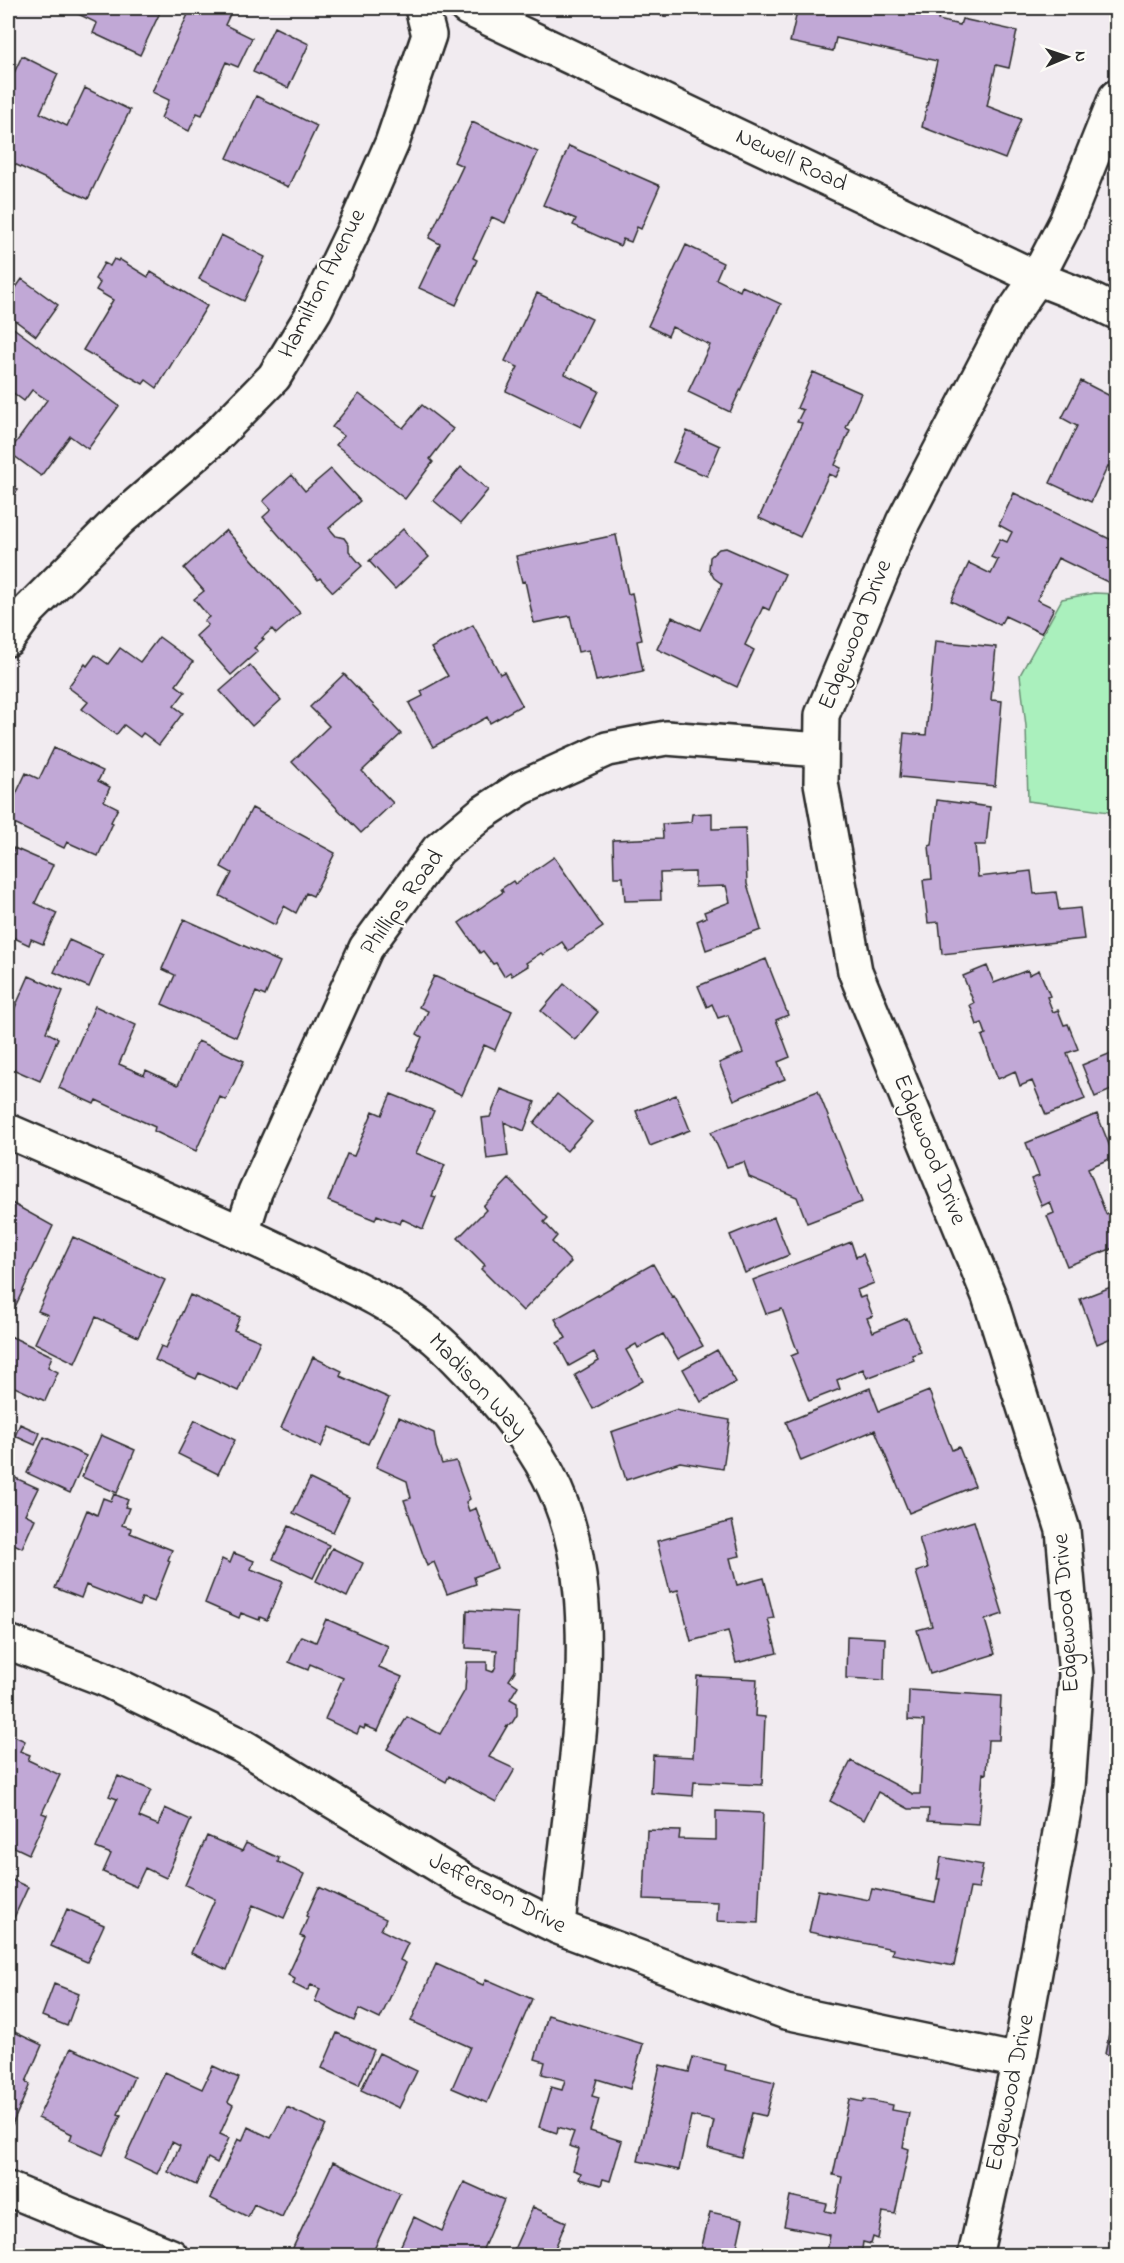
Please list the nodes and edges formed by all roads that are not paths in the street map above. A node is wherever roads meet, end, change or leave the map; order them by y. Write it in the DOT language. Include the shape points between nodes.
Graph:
graph roads {
  1 [pos="422,8"];
  2 [pos="467,8"];
  3 [pos="1116,97"];
  4 [pos="1037,278"];
  5 [pos="1116,312"];
  6 [pos="8,639"];
  7 [pos="820,750"];
  8 [pos="8,1131"];
  9 [pos="242,1233"];
  10 [pos="8,1642"];
  11 [pos="558,1928"];
  12 [pos="1019,2061"];
  13 [pos="8,2189"];
  14 [pos="171,2256"];
  15 [pos="975,2256"];
  1 -- 6 [label="street, Hamilton Avenue" via="429,35 392,143 315,310 274,377 214,438 111,528 29,610"];
  2 -- 4 [label="street, Newell Road"];
  3 -- 4 [label="street, Edgewood Drive" via="1066,222"];
  4 -- 5 [label="street, Newell Road"];
  4 -- 7 [label="street, Edgewood Drive" via="1010,317 903,522 822,715"];
  7 -- 9 [label="street, Phillips Road" via="666,738 607,749 521,788 481,814 438,850 366,948 255,1192"];
  7 -- 12 [label="street, Edgewood Drive" via="821,783 855,970 989,1296 1063,1530 1076,1675 1068,1788"];
  8 -- 9 [label="street, Madison Way"];
  9 -- 11 [label="street, Madison Way" via="373,1297 427,1331 501,1406 528,1439 551,1478 571,1528 581,1592 584,1673"];
  10 -- 11 [label="street, Jefferson Drive" via="102,1677 244,1747 466,1882"];
  11 -- 12 [label="street, Jefferson Drive" via="786,2012"];
  12 -- 15 [label="street, Edgewood Drive"];
  13 -- 14 [label="street"];
}
